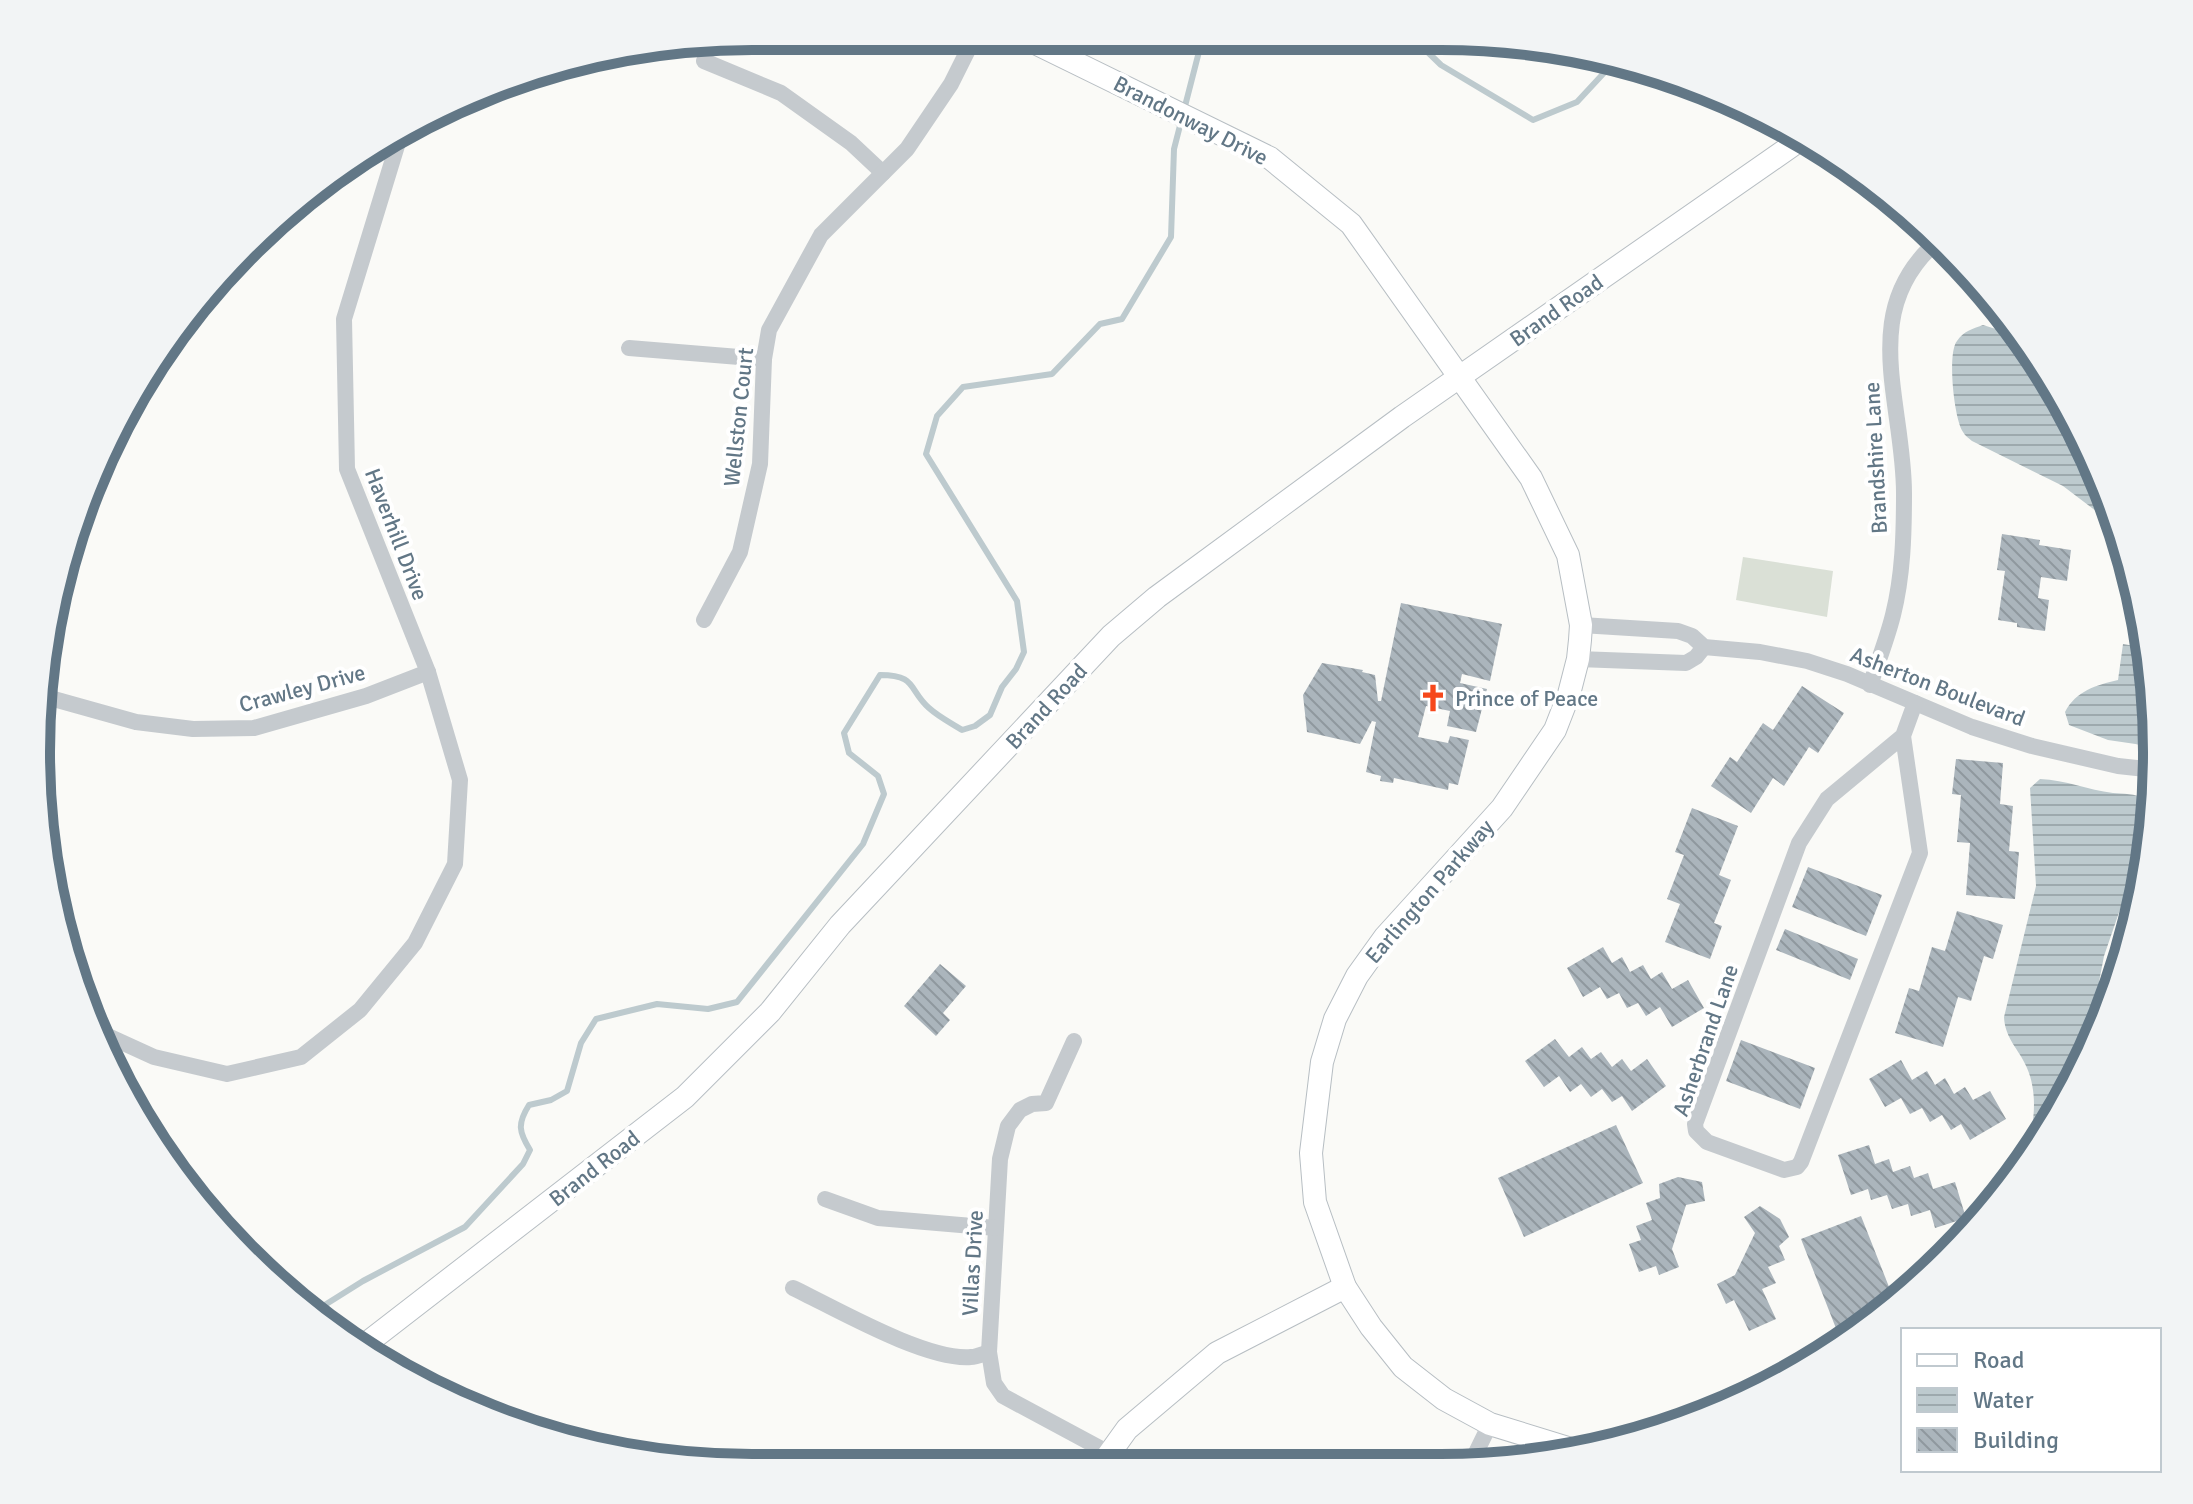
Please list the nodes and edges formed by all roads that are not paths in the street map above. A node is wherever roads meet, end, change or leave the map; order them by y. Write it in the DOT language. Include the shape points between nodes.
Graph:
graph roads {
  1 [pos="968,50"];
  2 [pos="1049,50"];
  3 [pos="704,61"];
  4 [pos="1793,145"];
  5 [pos="397,147"];
  6 [pos="883,173"];
  7 [pos="1929,248"];
  8 [pos="629,348"];
  9 [pos="764,359"];
  10 [pos="1461,377"];
  11 [pos="704,620"];
  12 [pos="1581,625"];
  13 [pos="1704,647"];
  14 [pos="1578,659"];
  15 [pos="428,672"];
  16 [pos="1870,685"];
  17 [pos="53,699"];
  18 [pos="1915,703"];
  19 [pos="1903,736"];
  20 [pos="2142,769"];
  21 [pos="110,1037"];
  22 [pos="1074,1041"];
  23 [pos="825,1199"];
  24 [pos="996,1228"];
  25 [pos="1345,1287"];
  26 [pos="793,1288"];
  27 [pos="370,1341"];
  28 [pos="989,1352"];
  29 [pos="1490,1424"];
  30 [pos="1556,1444"];
  31 [pos="1476,1452"];
  32 [pos="1093,1454"];
  33 [pos="1109,1454"];
  1 -- 6 [label="street, Wellston Court" via="907,149"];
  2 -- 10 [label="street, Brandonway Drive" via="1270,158 1351,224"];
  3 -- 6 [label="street" via="781,93"];
  4 -- 10 [label="street, Brand Road"];
  5 -- 15 [label="street, Haverhill Drive" via="344,319 347,469"];
  6 -- 9 [label="street, Wellston Court" via="821,235 769,330"];
  7 -- 16 [label="street, Brandshire Lane" via="1903,281 1891,314 1904,489 1901,570"];
  8 -- 9 [label="street"];
  9 -- 11 [label="street, Wellston Court" via="760,464 740,552"];
  10 -- 12 [label="street, Earlington Parkway" via="1537,491 1568,555"];
  10 -- 27 [label="street, Brand Road" via="1111,636 840,925 770,1012 685,1097"];
  12 -- 13 [label="street, Asherton Boulevard" via="1678,631"];
  12 -- 14 [label="street, Earlington Parkway"];
  13 -- 14 [label="street" via="1686,663"];
  13 -- 16 [label="street, Asherton Boulevard" via="1807,661"];
  14 -- 25 [label="street, Earlington Parkway" via="1555,730 1538,756 1502,808 1385,937 1335,1019 1322,1062 1311,1153 1315,1202"];
  15 -- 17 [label="street, Crawley Drive" via="254,728 193,729 136,722"];
  15 -- 21 [label="street, Haverhill Drive" via="460,780 455,864 415,943 360,1010 301,1057 227,1074 154,1057"];
  16 -- 18 [label="street, Asherton Boulevard"];
  18 -- 19 [label="street, Asherbrand Lane"];
  18 -- 20 [label="street, Asherton Boulevard" via="2032,746"];
  19 -- 19 [label="street, Asherbrand Lane" via="1920,853 1801,1162 1784,1170 1707,1142 1695,1124 1799,843 1827,799"];
  22 -- 24 [label="street, Villas Drive" via="1046,1103 1020,1110 1008,1126 1000,1159"];
  23 -- 24 [label="street" via="878,1218"];
  24 -- 28 [label="street, Villas Drive"];
  25 -- 29 [label="street, Earlington Parkway" via="1403,1367 1444,1399"];
  25 -- 33 [label="street" via="1217,1353 1127,1429"];
  26 -- 28 [label="street" via="938,1353 971,1357"];
  28 -- 32 [label="street, Villas Drive" via="994,1383 1003,1396"];
  29 -- 30 [label="street, Earlington Parkway"];
  29 -- 31 [label="street"];
}
